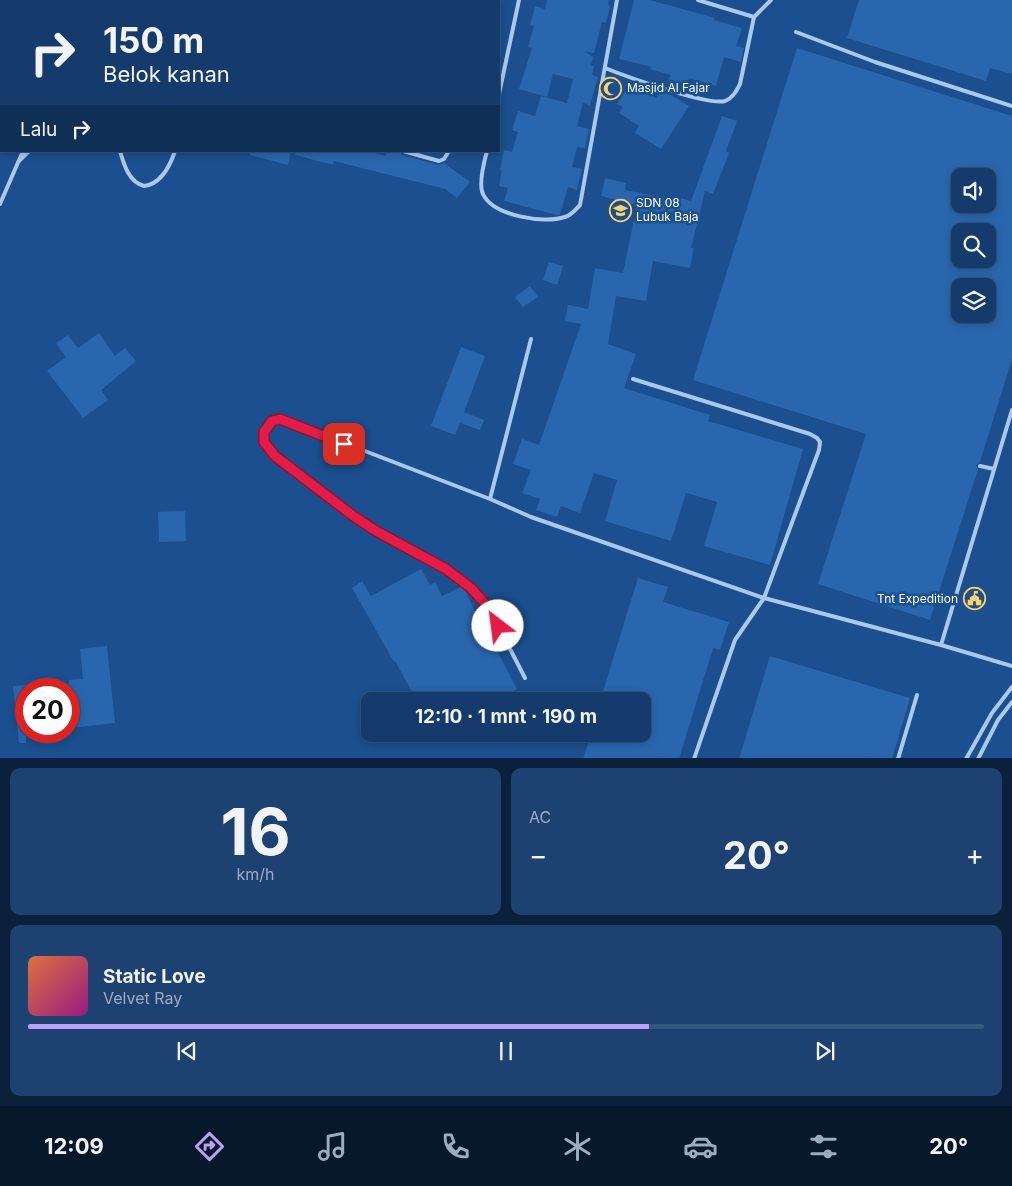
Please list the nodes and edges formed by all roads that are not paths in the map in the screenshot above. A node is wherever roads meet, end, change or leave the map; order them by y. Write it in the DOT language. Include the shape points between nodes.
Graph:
graph roads {
  1 [pos="519,0"];
  2 [pos="617,0"];
  3 [pos="698,0"];
  4 [pos="771,0"];
  5 [pos="754,17"];
  6 [pos="796,32"];
  7 [pos="605,68"];
  8 [pos="500,89"];
  9 [pos="1012,106"];
  10 [pos="23,152"];
  11 [pos="28,152"];
  12 [pos="120,152"];
  13 [pos="175,152"];
  14 [pos="407,152"];
  15 [pos="448,152"];
  16 [pos="487,152"];
  17 [pos="18,162"];
  18 [pos="0,204"];
  19 [pos="530,339"];
  20 [pos="632,379"];
  21 [pos="1012,410"];
  22 [pos="980,466"];
  23 [pos="994,469"];
  24 [pos="490,499"];
  25 [pos="764,598"];
  26 [pos="941,645"];
  27 [pos="1012,666"];
  28 [pos="525,678"];
  29 [pos="1012,687"];
  30 [pos="916,696"];
  31 [pos="1012,702"];
  32 [pos="694,758"];
  33 [pos="898,758"];
  34 [pos="966,758"];
  35 [pos="978,758"];
  1 -- 8 [label="lane"];
  2 -- 7 [label="lane"];
  3 -- 5 [label="lane"];
  4 -- 5 [label="lane"];
  5 -- 7 [label="lane" via="740,84 735,94 726,100 716,102 667,90"];
  6 -- 9 [label="lane" via="875,62"];
  7 -- 16 [label="lane" via="580,205 573,213 551,220 530,218 507,213 487,200 481,191"];
  10 -- 17 [label="lane"];
  11 -- 17 [label="lane"];
  12 -- 13 [label="lane" via="127,173 133,181 144,186 160,179"];
  14 -- 15 [label="lane" via="441,160"];
  17 -- 18 [label="lane"];
  19 -- 24 [label="lane"];
  20 -- 25 [label="lane" via="810,434 820,442"];
  21 -- 23 [label="lane"];
  22 -- 23 [label="lane"];
  23 -- 26 [label="lane"];
  24 -- 25 [label="lane" via="531,517"];
  24 -- 28 [label="lane" via="284,420 276,419 266,428 264,442 290,468 376,531 446,569 471,588 489,608"];
  25 -- 26 [label="lane"];
  25 -- 32 [label="lane" via="735,640"];
  26 -- 27 [label="lane"];
  29 -- 34 [label="lane" via="992,712"];
  30 -- 33 [label="lane"];
  31 -- 35 [label="lane" via="998,720"];
}
